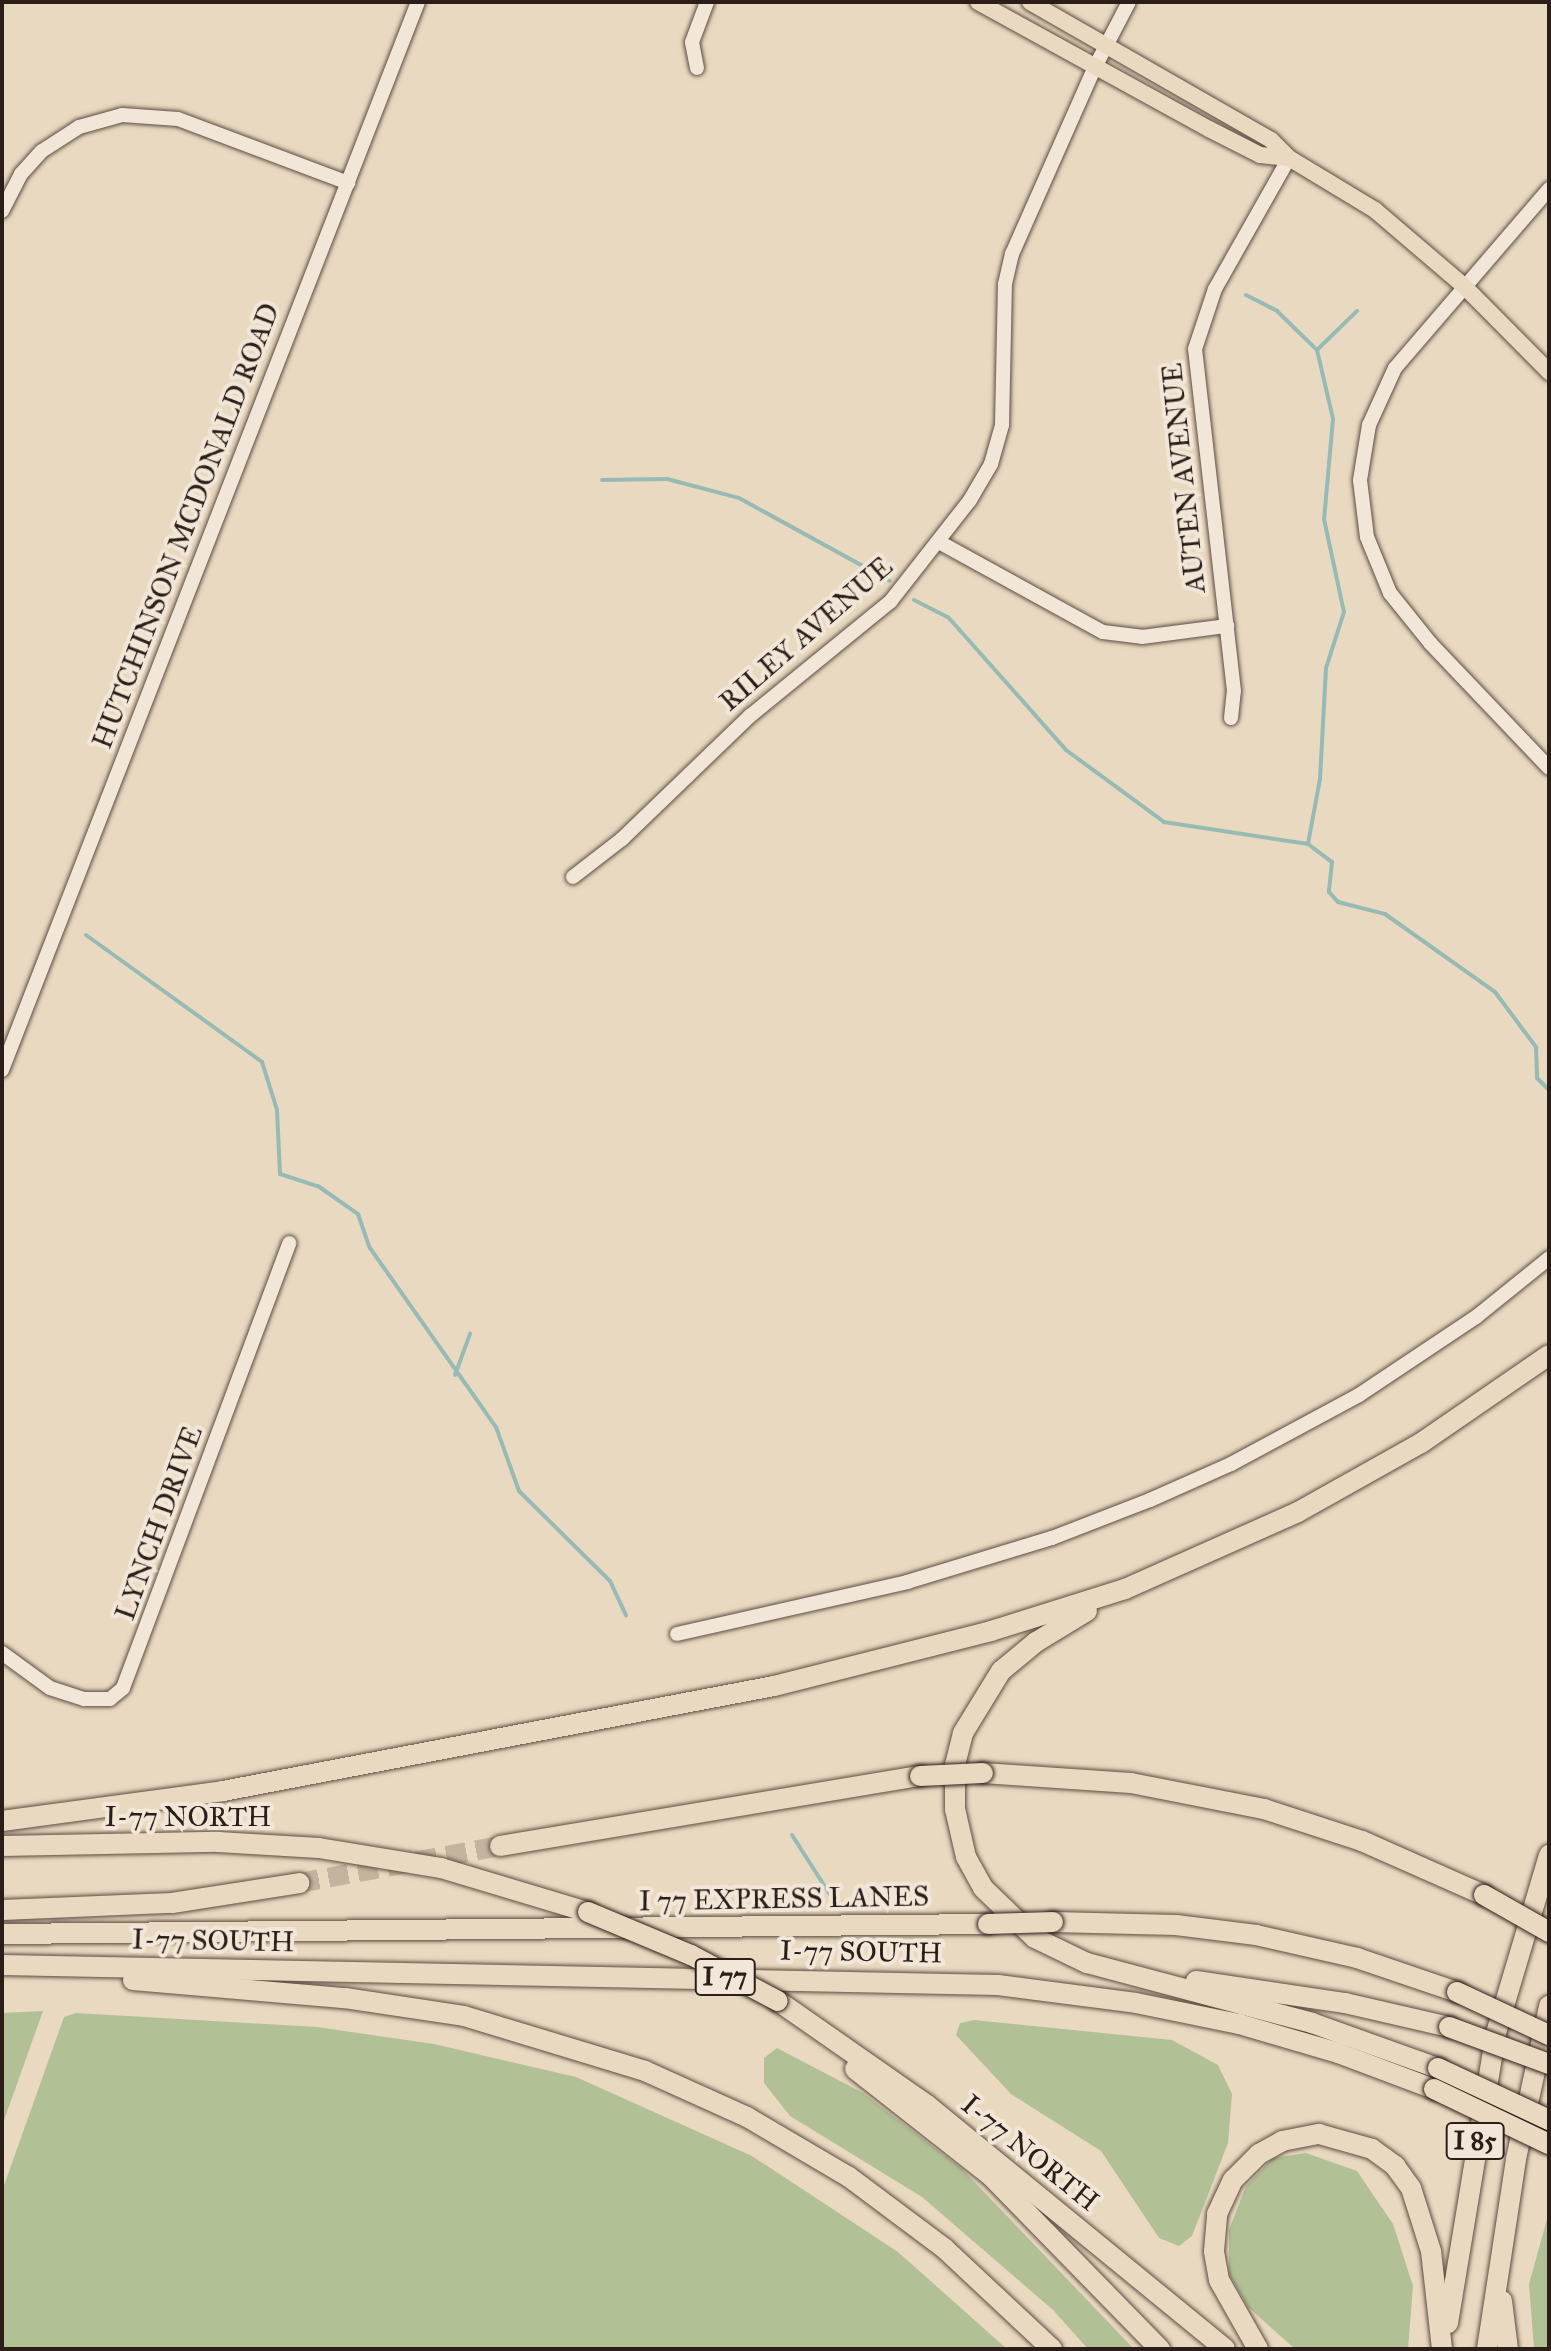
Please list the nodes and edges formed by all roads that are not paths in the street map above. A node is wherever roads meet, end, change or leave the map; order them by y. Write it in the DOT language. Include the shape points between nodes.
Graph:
graph roads {
  1 [pos="418,2"];
  2 [pos="707,2"];
  3 [pos="978,2"];
  4 [pos="1030,2"];
  5 [pos="1129,2"];
  6 [pos="1105,46"];
  7 [pos="1095,67"];
  8 [pos="697,68"];
  9 [pos="1289,158"];
  10 [pos="348,183"];
  11 [pos="1549,189"];
  12 [pos="2,211"];
  13 [pos="1465,287"];
  14 [pos="1549,372"];
  15 [pos="939,542"];
  16 [pos="1227,626"];
  17 [pos="1231,718"];
  18 [pos="1549,768"];
  19 [pos="573,877"];
  20 [pos="2,1070"];
  21 [pos="289,1243"];
  22 [pos="1549,1258"];
  23 [pos="1549,1355"];
  24 [pos="1125,1589"];
  25 [pos="677,1634"];
  26 [pos="2,1653"];
  27 [pos="2,1821"];
  28 [pos="2,1846"];
  29 [pos="500,1846"];
  30 [pos="1549,1855"];
  31 [pos="299,1883"];
  32 [pos="2,1910"];
  33 [pos="1549,1932"];
  34 [pos="2,1934"];
  35 [pos="2,1967"];
  36 [pos="1109,1971"];
  37 [pos="786,2004"];
  38 [pos="1549,2006"];
  39 [pos="1549,2035"];
  40 [pos="1549,2064"];
  41 [pos="1549,2120"];
  42 [pos="1549,2144"];
  43 [pos="1499,2279"];
  44 [pos="1052,2349"];
  45 [pos="1160,2349"];
  46 [pos="1225,2349"];
  47 [pos="1258,2349"];
  48 [pos="1443,2349"];
  49 [pos="1487,2349"];
  50 [pos="1508,2349"];
  1 -- 10 [label="street, HUTCHINSON MCDONALD ROAD"];
  2 -- 8 [label="street" via="692,42"];
  3 -- 7 [label="main road"];
  4 -- 6 [label="main road"];
  5 -- 6 [label="street, RILEY AVENUE"];
  6 -- 7 [label="street, RILEY AVENUE"];
  6 -- 9 [label="main road" via="1271,140"];
  7 -- 9 [label="main road" via="1260,155"];
  7 -- 15 [label="street, RILEY AVENUE" via="1008,269 998,445 986,473"];
  9 -- 13 [label="main road" via="1375,210"];
  9 -- 16 [label="street, AUTEN AVENUE" via="1215,289 1195,349"];
  10 -- 12 [label="street" via="178,119 122,115 79,127 42,151 21,174"];
  10 -- 20 [label="street, HUTCHINSON MCDONALD ROAD"];
  11 -- 13 [label="street"];
  13 -- 14 [label="main road"];
  13 -- 18 [label="street" via="1403,356 1379,399 1361,461 1363,518 1377,566 1401,609"];
  15 -- 16 [label="street" via="1103,632 1142,637"];
  15 -- 19 [label="street, RILEY AVENUE" via="890,602 750,716 622,839"];
  16 -- 17 [label="street, AUTEN AVENUE" via="1234,691"];
  21 -- 26 [label="street, LYNCH DRIVE" via="123,1688 110,1699 84,1699 50,1688"];
  22 -- 25 [label="street" via="1476,1317 1369,1389 1260,1450 1162,1495 954,1569"];
  23 -- 24 [label="highway" via="1448,1426 1340,1490"];
  24 -- 27 [label="highway" via="908,1655 774,1686 223,1791"];
  24 -- 36 [label="highway" via="1049,1632 1001,1671 969,1719 954,1779 961,1841 988,1895 1035,1938"];
  28 -- 37 [label="highway, I-77 NORTH / I 77, bridge" via="250,1843 373,1855 480,1878 588,1912 691,1955"];
  29 -- 33 [label="highway, bridge" via="920,1776 983,1773 1131,1783 1243,1804 1362,1841 1484,1895"];
  30 -- 48 [label="highway, I 85" via="1487,2076"];
  31 -- 32 [label="highway" via="172,1903"];
  34 -- 39 [label="highway, I 77 EXPRESS LANES / I 77, bridge" via="1176,1925 1256,1935 1357,1958 1457,1992"];
  35 -- 42 [label="highway, I-77 SOUTH / I 77, bridge" via="835,1979 1033,1988 1239,2024 1434,2089"];
  35 -- 44 [label="highway" via="399,2005 501,2025 611,2058 747,2117 849,2177 944,2248"];
  36 -- 40 [label="highway, bridge" via="1333,2001 1449,2027"];
  36 -- 41 [label="highway, bridge" via="1312,2023 1438,2068"];
  37 -- 45 [label="highway" via="811,2036 991,2176"];
  37 -- 46 [label="highway, I-77 NORTH / I 77" via="927,2105"];
  38 -- 43 [label="highway, I 85" via="1516,2159"];
  43 -- 49 [label="highway, I 85"];
  43 -- 50 [label="highway"];
  47 -- 48 [label="highway" via="1219,2280 1214,2251 1217,2214 1226,2191 1248,2162 1282,2141 1319,2134 1372,2149 1411,2188 1431,2251"];
}
